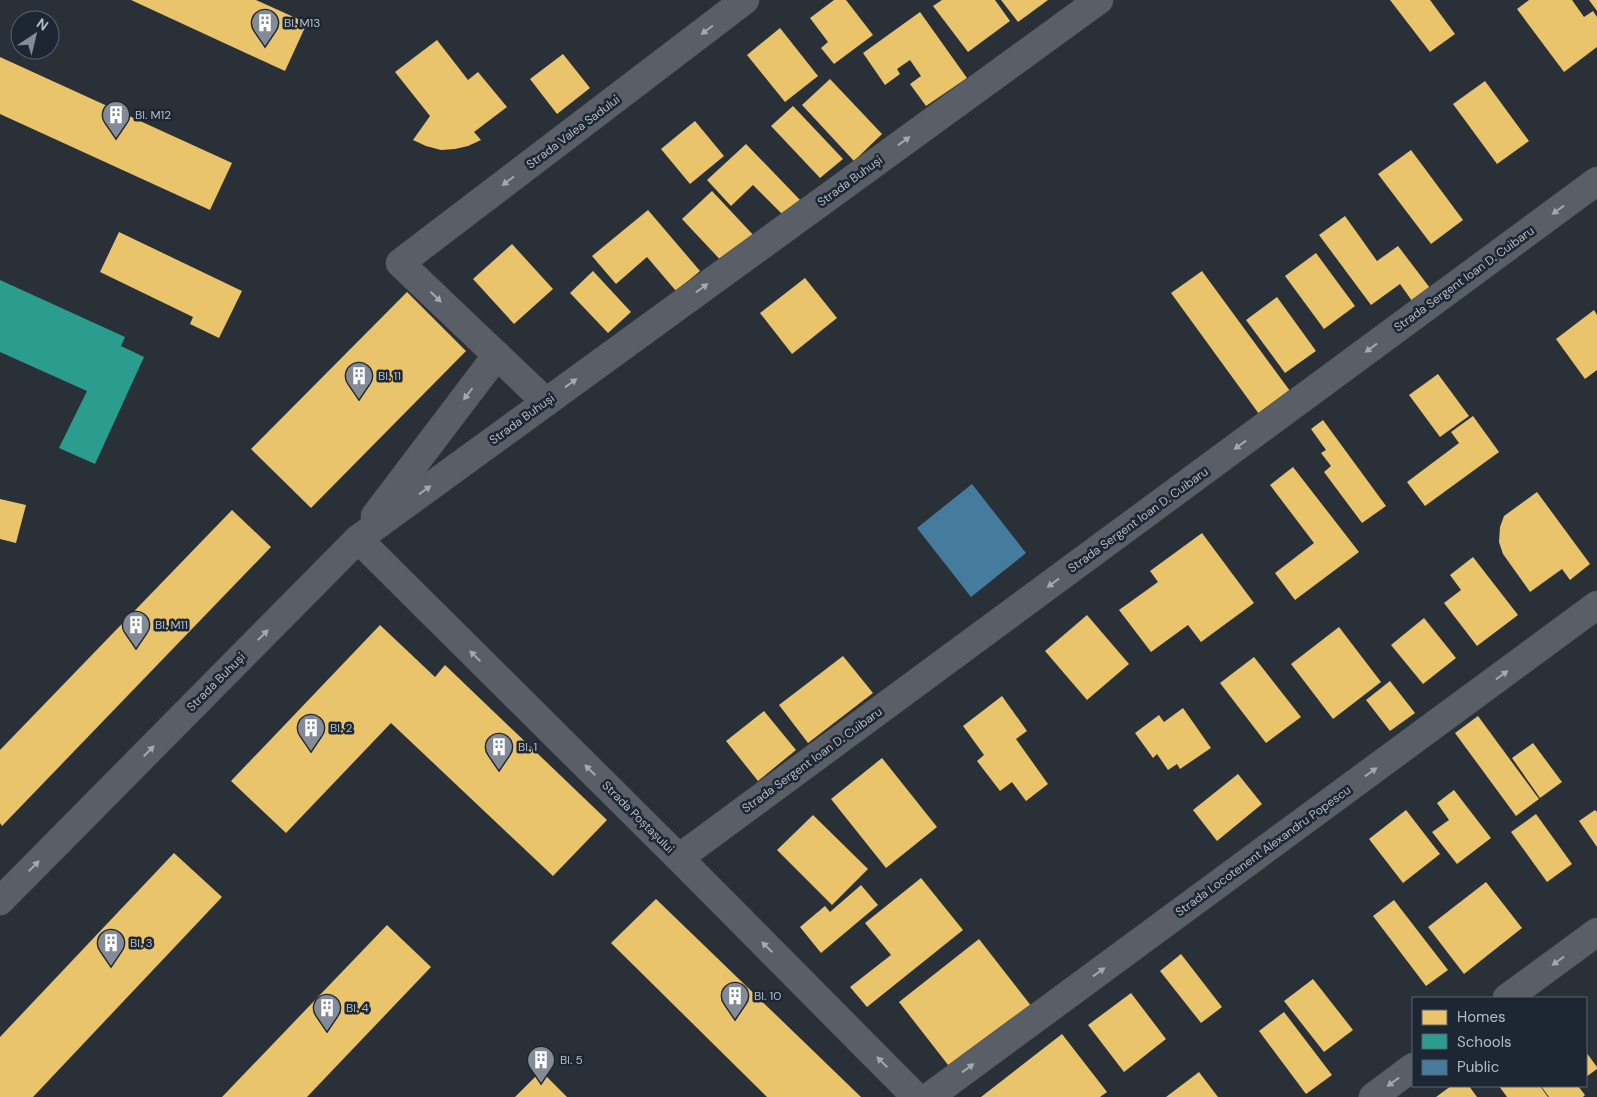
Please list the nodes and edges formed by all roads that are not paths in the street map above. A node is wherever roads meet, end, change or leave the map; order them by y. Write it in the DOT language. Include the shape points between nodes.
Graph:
graph roads {
  1 [pos="745,0"];
  2 [pos="1099,0"];
  3 [pos="1597,181"];
  4 [pos="497,355"];
  5 [pos="546,402"];
  6 [pos="358,539"];
  7 [pos="1597,605"];
  8 [pos="679,858"];
  9 [pos="0,901"];
  10 [pos="1597,932"];
  11 [pos="1508,997"];
  12 [pos="1412,1068"];
  13 [pos="916,1097"];
  14 [pos="929,1097"];
  15 [pos="1373,1097"];
  1 -- 4 [label="street, Strada Valea Sadului, one-way" via="400,263"];
  5 -- 2 [label="street, Strada Buhuși, one-way"];
  3 -- 8 [label="street, Strada Sergent Ioan D. Cuibaru, one-way"];
  4 -- 5 [label="street"];
  4 -- 6 [label="street, one-way"];
  6 -- 5 [label="street, Strada Buhuși, one-way"];
  8 -- 6 [label="street, Strada Poștașului, one-way"];
  9 -- 6 [label="street, Strada Buhuși, one-way"];
  14 -- 7 [label="street, Strada Locotenent Alexandru Popescu, one-way"];
  13 -- 8 [label="street, Strada Poștașului, one-way"];
  10 -- 11 [label="street, one-way"];
  12 -- 15 [label="street, one-way"];
}
